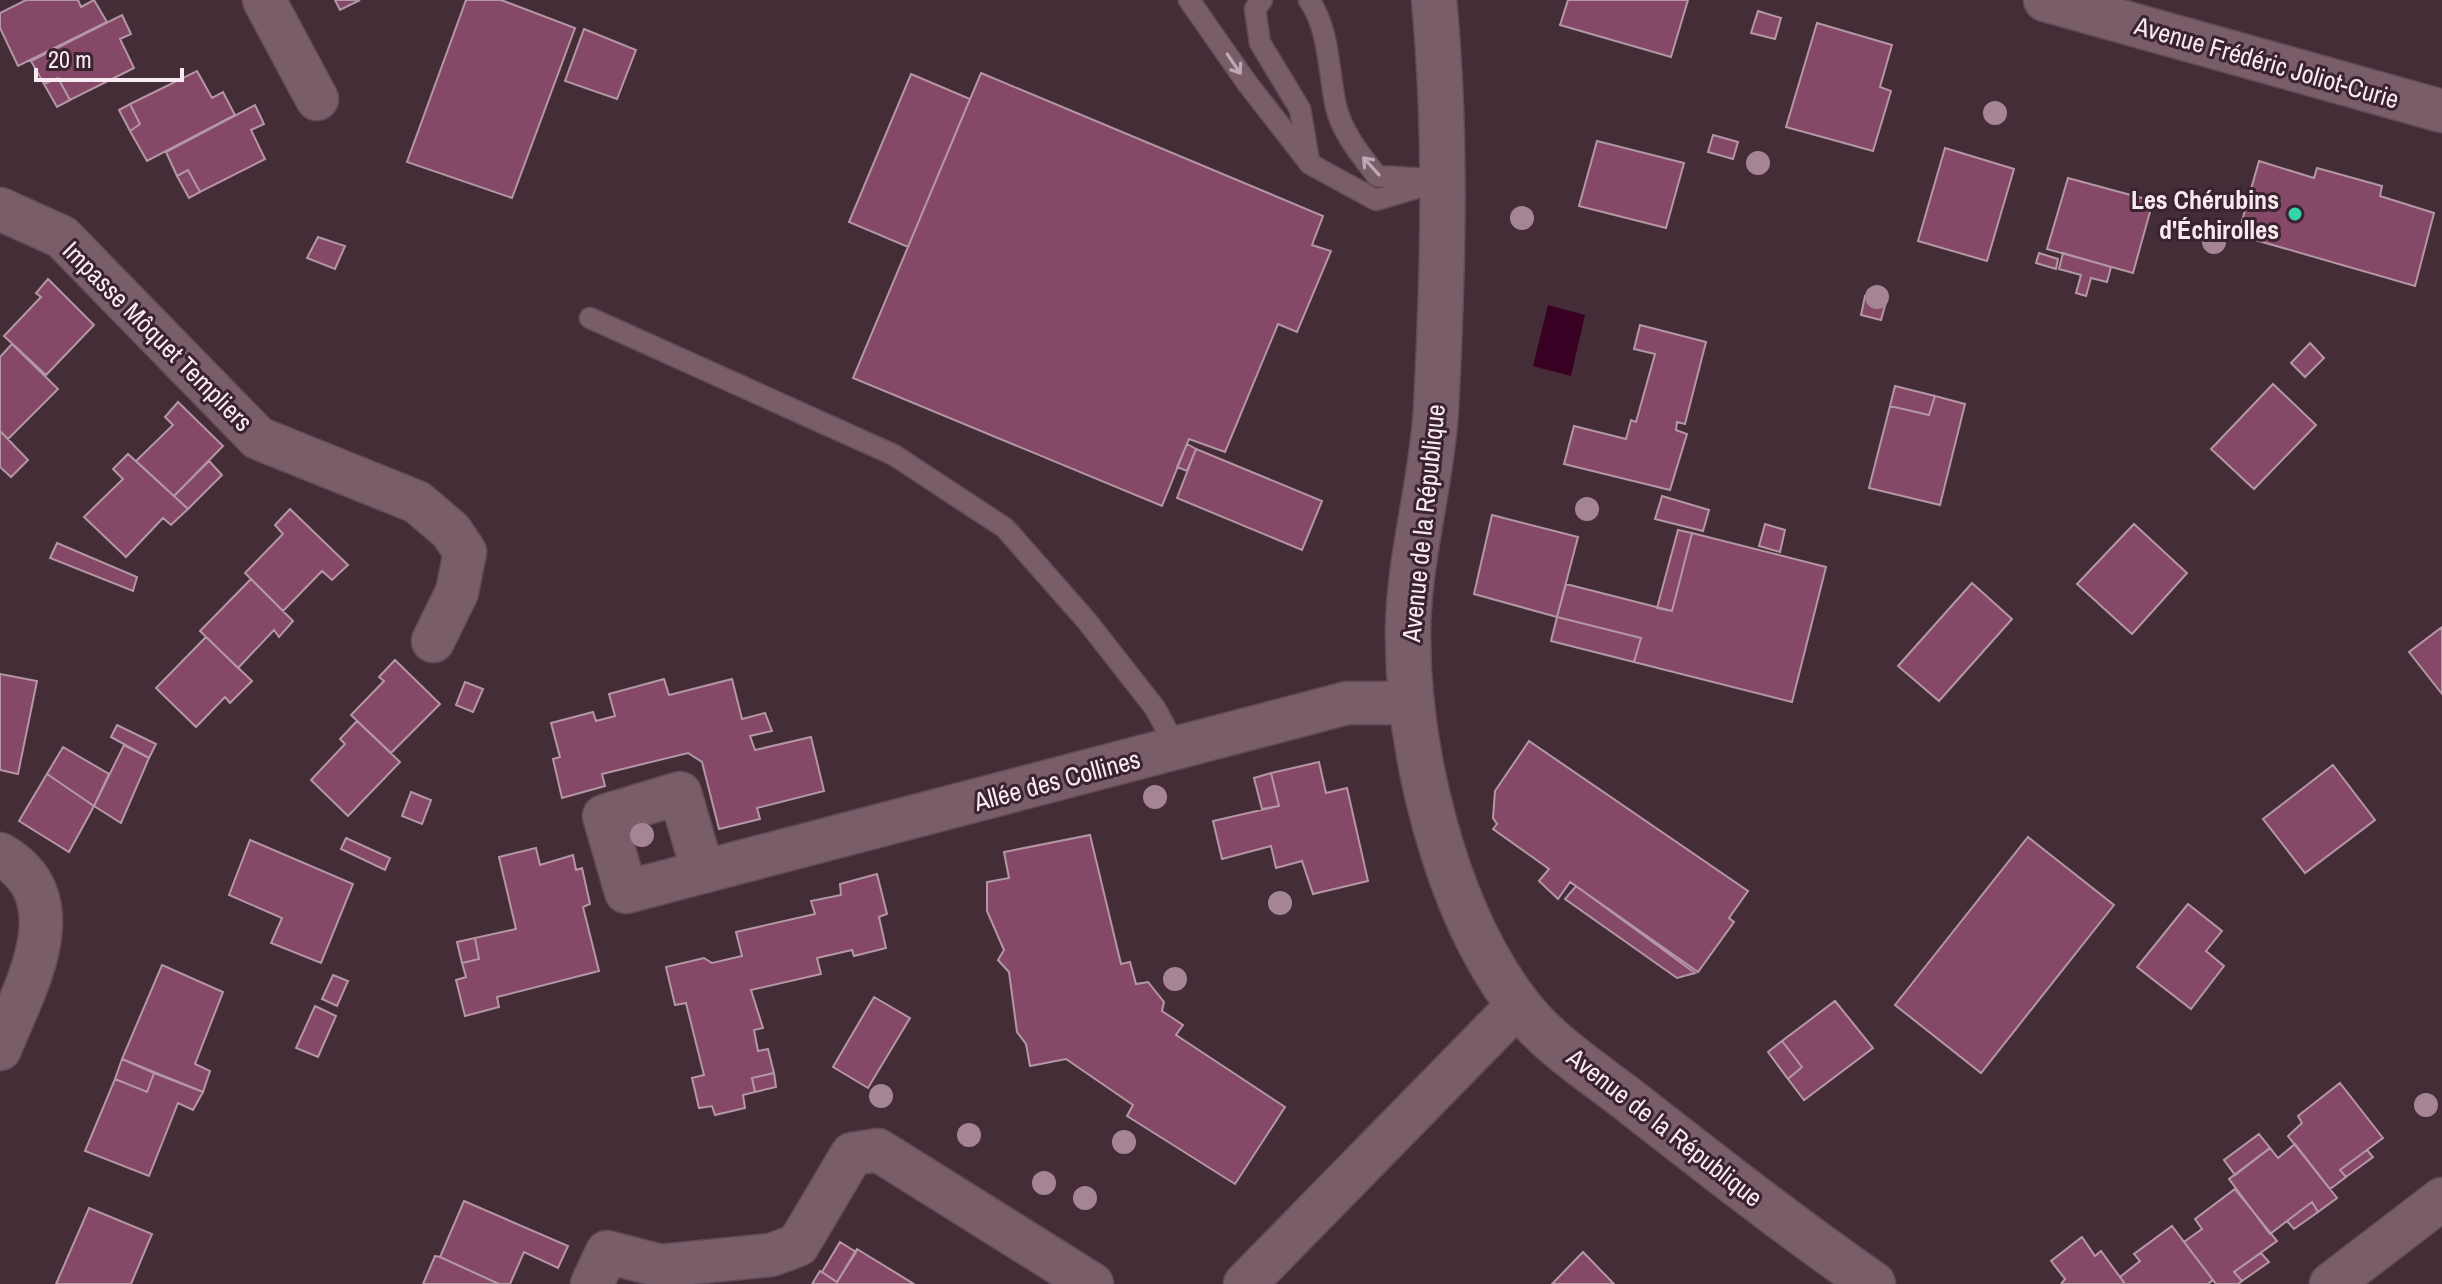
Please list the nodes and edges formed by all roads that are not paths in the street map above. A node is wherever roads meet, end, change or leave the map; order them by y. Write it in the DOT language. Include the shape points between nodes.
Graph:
graph roads {
  1 [pos="264,0"];
  2 [pos="1189,0"];
  3 [pos="1262,0"];
  4 [pos="1309,0"];
  5 [pos="1434,0"];
  6 [pos="2045,0"];
  7 [pos="317,99"];
  8 [pos="2442,111"];
  9 [pos="1310,164"];
  10 [pos="1444,180"];
  11 [pos="4,219"];
  12 [pos="590,318"];
  13 [pos="433,641"];
  14 [pos="1413,703"];
  15 [pos="1176,747"];
  16 [pos="0,854"];
  17 [pos="703,872"];
  18 [pos="1518,1005"];
  19 [pos="0,1049"];
  20 [pos="2442,1199"];
  21 [pos="592,1284"];
  22 [pos="1092,1284"];
  23 [pos="1245,1284"];
  24 [pos="1873,1284"];
  25 [pos="2331,1284"];
  1 -- 7 [label="street"];
  2 -- 9 [label="lane, one-way"];
  3 -- 9 [label="lane" via="1255,9 1260,43 1300,109"];
  10 -- 4 [label="lane, one-way" via="1377,176 1348,139 1337,109 1326,42"];
  5 -- 10 [label="street, Avenue de la République"];
  6 -- 8 [label="street, Avenue Frédéric Joliot-Curie"];
  9 -- 10 [label="lane" via="1376,200"];
  10 -- 14 [label="street, Avenue de la République" via="1436,413 1408,629"];
  11 -- 13 [label="street, Impasse Môquet Templiers" via="62,237 258,438 417,502 451,531 465,552 457,592"];
  12 -- 15 [label="lane" via="894,455 1005,528 1155,708"];
  14 -- 15 [label="street, Allée des Collines" via="1347,703"];
  14 -- 18 [label="street, Avenue de la République" via="1440,846 1459,899"];
  15 -- 17 [label="street, Allée des Collines"];
  16 -- 19 [label="street" via="23,869 40,900 43,919 36,958"];
  18 -- 23 [label="street"];
  18 -- 24 [label="street, Avenue de la République" via="1565,1051"];
  20 -- 25 [label="street"];
  21 -- 22 [label="street" via="607,1252 661,1266 771,1255 798,1245 852,1154 878,1150"];
}
